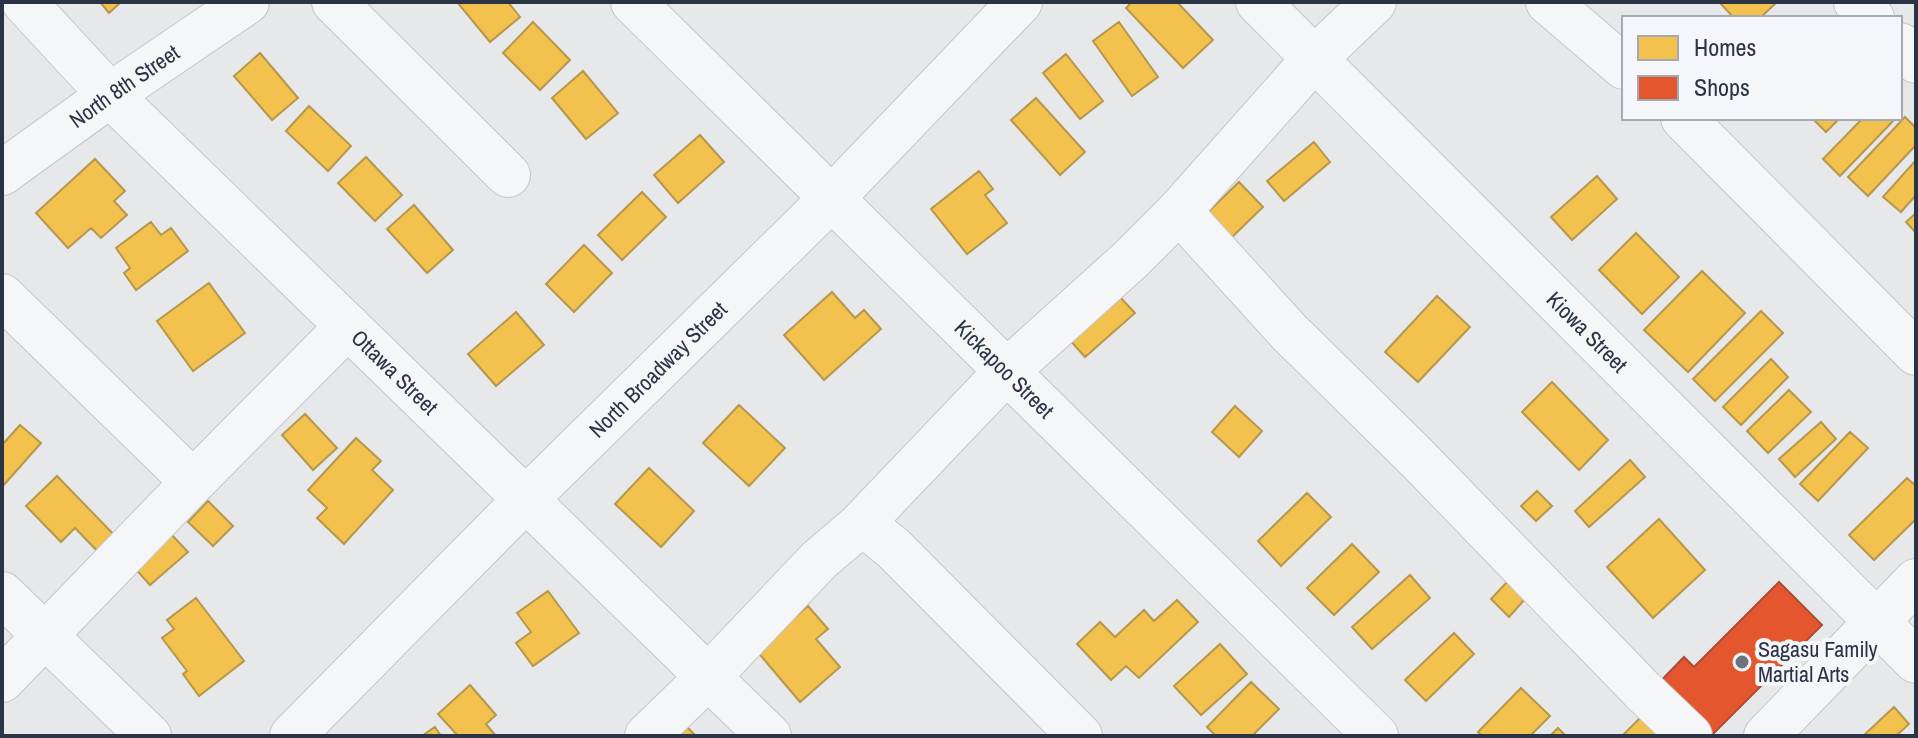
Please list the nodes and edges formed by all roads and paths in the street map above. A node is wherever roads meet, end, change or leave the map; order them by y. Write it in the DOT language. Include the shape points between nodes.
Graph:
graph roads {
  1 [pos="24,2"];
  2 [pos="247,2"];
  3 [pos="334,2"];
  4 [pos="633,2"];
  5 [pos="1020,2"];
  6 [pos="1258,2"];
  7 [pos="1374,2"];
  8 [pos="1548,2"];
  9 [pos="1314,59"];
  10 [pos="1622,65"];
  11 [pos="110,95"];
  12 [pos="1685,120"];
  13 [pos="2,173"];
  14 [pos="508,175"];
  15 [pos="832,198"];
  16 [pos="1179,211"];
  17 [pos="2,296"];
  18 [pos="348,326"];
  19 [pos="1916,353"];
  20 [pos="1007,371"];
  21 [pos="193,482"];
  22 [pos="526,499"];
  23 [pos="862,523"];
  24 [pos="1916,581"];
  25 [pos="2,594"];
  26 [pos="1877,622"];
  27 [pos="46,636"];
  28 [pos="1916,661"];
  29 [pos="708,677"];
  30 [pos="2,680"];
  31 [pos="149,736"];
  32 [pos="292,736"];
  33 [pos="647,736"];
  34 [pos="769,736"];
  35 [pos="1080,736"];
  36 [pos="1376,736"];
  37 [pos="1690,736"];
  38 [pos="1766,736"];
  1 -- 11 [label="street, Ottawa Street"];
  2 -- 11 [label="street, North 8th Street"];
  3 -- 14 [label="street"];
  4 -- 15 [label="street, Kickapoo Street"];
  5 -- 15 [label="street, North Broadway Street"];
  6 -- 9 [label="street, Kiowa Street"];
  7 -- 9 [label="street"];
  8 -- 10 [label="street"];
  9 -- 16 [label="street"];
  9 -- 26 [label="street, Kiowa Street"];
  11 -- 13 [label="street, North 8th Street"];
  11 -- 18 [label="street, Ottawa Street"];
  12 -- 19 [label="street"];
  15 -- 20 [label="street, Kickapoo Street"];
  15 -- 22 [label="street, North Broadway Street"];
  16 -- 20 [label="street"];
  16 -- 37 [label="street" via="1289,332"];
  17 -- 21 [label="street"];
  18 -- 21 [label="street"];
  18 -- 22 [label="street, Ottawa Street"];
  20 -- 23 [label="street"];
  20 -- 36 [label="street, Kickapoo Street"];
  21 -- 27 [label="street"];
  22 -- 29 [label="street, Ottawa Street"];
  22 -- 32 [label="street, North Broadway Street"];
  23 -- 29 [label="street" via="819,560"];
  23 -- 35 [label="street"];
  24 -- 26 [label="street"];
  25 -- 27 [label="street"];
  26 -- 28 [label="street, Kiowa Street"];
  26 -- 38 [label="street"];
  27 -- 30 [label="street"];
  27 -- 31 [label="street"];
  29 -- 33 [label="street"];
  29 -- 34 [label="street, Ottawa Street"];
}
